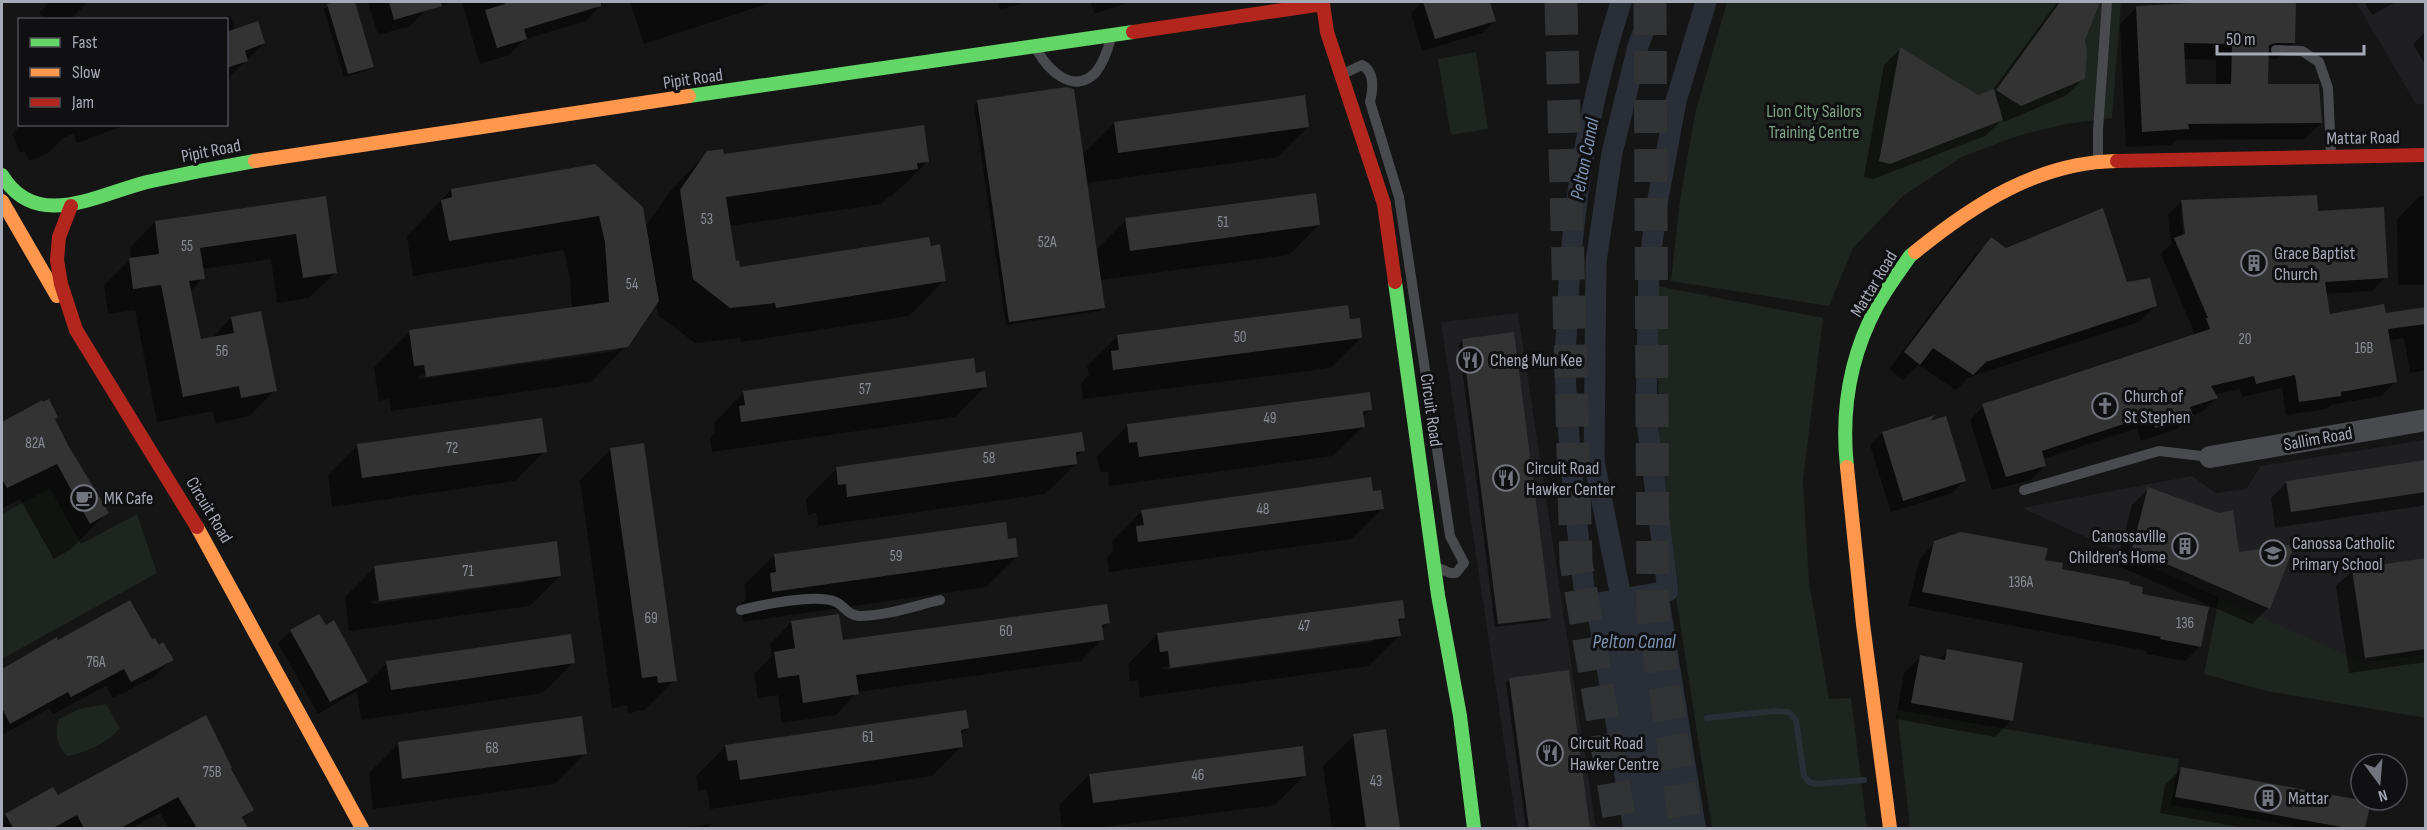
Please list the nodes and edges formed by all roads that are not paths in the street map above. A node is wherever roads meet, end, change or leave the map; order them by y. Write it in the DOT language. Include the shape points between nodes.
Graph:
graph roads {
  1 [pos="2107,2"];
  2 [pos="1322,3"];
  3 [pos="1112,36"];
  4 [pos="1035,47"];
  5 [pos="2276,50"];
  6 [pos="1343,76"];
  7 [pos="2426,155"];
  8 [pos="2331,157"];
  9 [pos="2098,161"];
  10 [pos="2,175"];
  11 [pos="2,201"];
  12 [pos="71,206"];
  13 [pos="76,330"];
  14 [pos="2426,420"];
  15 [pos="2210,457"];
  16 [pos="2024,490"];
  17 [pos="1434,564"];
  18 [pos="940,600"];
  19 [pos="741,610"];
  20 [pos="362,828"];
  21 [pos="1474,828"];
  22 [pos="1890,828"];
  1 -- 9 [label="lane"];
  2 -- 3 [label="street, Pipit Road"];
  2 -- 6 [label="street, Circuit Road" via="1327,32"];
  3 -- 4 [label="street, Pipit Road"];
  3 -- 4 [label="lane" via="1096,72 1085,80 1062,79"];
  4 -- 12 [label="street, Pipit Road" via="223,166 144,183"];
  5 -- 8 [label="lane" via="2302,51 2319,62 2328,88"];
  6 -- 17 [label="street, Circuit Road" via="1384,204"];
  6 -- 17 [label="lane" via="1358,66 1370,72 1370,102 1399,197 1450,536 1464,563 1456,573"];
  7 -- 8 [label="street, Mattar Road"];
  8 -- 9 [label="street, Mattar Road"];
  9 -- 22 [label="street, Mattar Road" via="2031,178 1983,201 1941,230 1910,256 1877,306 1856,355 1846,401 1844,436 1863,624"];
  10 -- 12 [label="street" via="22,198 45,206"];
  11 -- 13 [label="street"];
  12 -- 13 [label="street, Circuit Road" via="58,239 57,257"];
  13 -- 20 [label="street, Circuit Road" via="218,552"];
  14 -- 15 [label="street, Sallim Road"];
  15 -- 16 [label="lane" via="2159,451"];
  17 -- 21 [label="street, Circuit Road" via="1461,716"];
  18 -- 19 [label="lane" via="857,616 844,611 837,602 823,600"];
}
